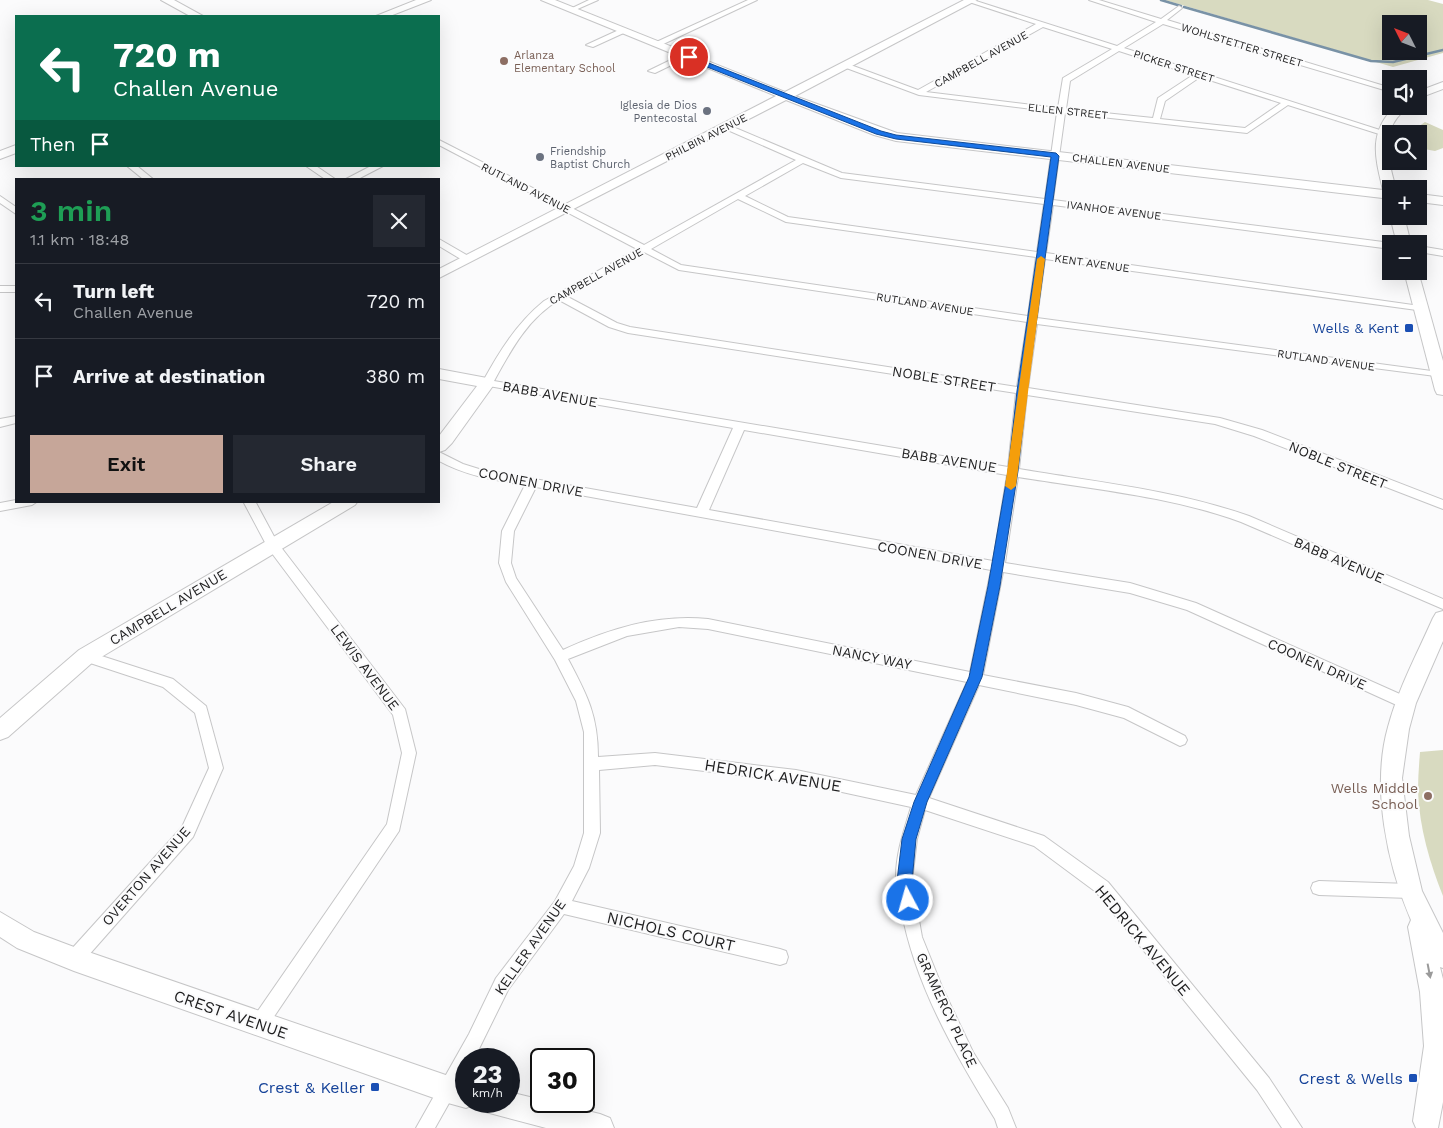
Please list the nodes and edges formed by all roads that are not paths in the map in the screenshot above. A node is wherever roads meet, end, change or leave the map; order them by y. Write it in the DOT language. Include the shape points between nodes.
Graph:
graph roads {
  1 [pos="166,0"];
  2 [pos="426,0"];
  3 [pos="546,0"];
  4 [pos="595,0"];
  5 [pos="754,0"];
  6 [pos="970,0"];
  7 [pos="1092,0"];
  8 [pos="1179,8"];
  9 [pos="571,10"];
  10 [pos="196,15"];
  11 [pos="384,15"];
  12 [pos="1162,21"];
  13 [pos="1042,24"];
  14 [pos="624,31"];
  15 [pos="656,44"];
  16 [pos="590,45"];
  17 [pos="1118,48"];
  18 [pos="686,56"];
  19 [pos="845,66"];
  20 [pos="652,71"];
  21 [pos="1198,74"];
  22 [pos="1443,85"];
  23 [pos="1382,87"];
  24 [pos="1427,92"];
  25 [pos="920,93"];
  26 [pos="785,96"];
  27 [pos="1287,102"];
  28 [pos="1062,110"];
  29 [pos="1156,121"];
  30 [pos="726,126"];
  31 [pos="1382,132"];
  32 [pos="440,143"];
  33 [pos="15,149"];
  34 [pos="1382,152"];
  35 [pos="0,155"];
  36 [pos="1056,156"];
  37 [pos="802,160"];
  38 [pos="132,167"];
  39 [pos="312,167"];
  40 [pos="376,167"];
  41 [pos="148,178"];
  42 [pos="329,178"];
  43 [pos="352,178"];
  44 [pos="1382,194"];
  45 [pos="738,196"];
  46 [pos="0,199"];
  47 [pos="1427,199"];
  48 [pos="1443,201"];
  49 [pos="1049,202"];
  50 [pos="566,209"];
  51 [pos="15,210"];
  52 [pos="440,243"];
  53 [pos="1382,245"];
  54 [pos="644,249"];
  55 [pos="1427,250"];
  56 [pos="1443,253"];
  57 [pos="1041,256"];
  58 [pos="467,259"];
  59 [pos="440,273"];
  60 [pos="1413,280"];
  61 [pos="15,288"];
  62 [pos="0,289"];
  63 [pos="559,296"];
  64 [pos="1420,309"];
  65 [pos="1032,320"];
  66 [pos="440,374"];
  67 [pos="1438,375"];
  68 [pos="487,383"];
  69 [pos="1443,390"];
  70 [pos="1022,391"];
  71 [pos="15,420"];
  72 [pos="0,423"];
  73 [pos="740,426"];
  74 [pos="440,445"];
  75 [pos="440,456"];
  76 [pos="1013,471"];
  77 [pos="532,483"];
  78 [pos="21,503"];
  79 [pos="250,503"];
  80 [pos="346,503"];
  81 [pos="1443,505"];
  82 [pos="0,507"];
  83 [pos="701,514"];
  84 [pos="272,545"];
  85 [pos="998,567"];
  86 [pos="1443,604"];
  87 [pos="1443,618"];
  88 [pos="86,656"];
  89 [pos="560,657"];
  90 [pos="976,677"];
  91 [pos="1406,703"];
  92 [pos="0,731"];
  93 [pos="1180,740"];
  94 [pos="593,764"];
  95 [pos="920,802"];
  96 [pos="1319,888"];
  97 [pos="561,906"];
  98 [pos="1417,907"];
  99 [pos="0,923"];
  100 [pos="1443,944"];
  101 [pos="1443,956"];
  102 [pos="780,957"];
  103 [pos="74,959"];
  104 [pos="259,1024"];
  105 [pos="476,1048"];
  106 [pos="455,1092"];
  107 [pos="455,1095"];
  108 [pos="1443,1096"];
  109 [pos="520,1108"];
  110 [pos="1431,1119"];
  111 [pos="425,1128"];
  112 [pos="600,1128"];
  113 [pos="1007,1128"];
  114 [pos="1293,1128"];
  1 -- 10 [label="street"];
  2 -- 11 [label="street"];
  3 -- 9 [label="street, CHALLEN AVENUE"];
  4 -- 9 [label="street"];
  5 -- 15 [label="street"];
  6 -- 13 [label="street, PICKER STREET"];
  6 -- 19 [label="street, PHILBIN AVENUE"];
  7 -- 12 [label="street, WOHLSTETTER STREET"];
  8 -- 12 [label="street, GRAMERCY PLACE"];
  9 -- 14 [label="street, CHALLEN AVENUE"];
  12 -- 17 [label="street, GRAMERCY PLACE"];
  12 -- 23 [label="street, WOHLSTETTER STREET"];
  13 -- 17 [label="street, PICKER STREET"];
  13 -- 25 [label="street, CAMPBELL AVENUE"];
  14 -- 15 [label="street, CHALLEN AVENUE"];
  14 -- 16 [label="street"];
  15 -- 18 [label="street, CHALLEN AVENUE"];
  17 -- 21 [label="street, PICKER STREET"];
  17 -- 28 [label="street, GRAMERCY PLACE" via="1066,80"];
  18 -- 20 [label="street"];
  18 -- 26 [label="street, CHALLEN AVENUE"];
  19 -- 25 [label="street, ELLEN STREET"];
  19 -- 26 [label="street, PHILBIN AVENUE"];
  21 -- 27 [label="street, PICKER STREET"];
  21 -- 29 [label="street" via="1161,100"];
  22 -- 24 [label="street"];
  25 -- 28 [label="street, ELLEN STREET"];
  26 -- 30 [label="street, PHILBIN AVENUE"];
  26 -- 36 [label="street, CHALLEN AVENUE" via="896,137"];
  27 -- 29 [label="street, ELLEN STREET" via="1247,131"];
  27 -- 31 [label="street, PICKER STREET"];
  28 -- 29 [label="street, ELLEN STREET"];
  28 -- 36 [label="street, GRAMERCY PLACE"];
  30 -- 37 [label="street, IVANHOE AVENUE"];
  30 -- 50 [label="street, PHILBIN AVENUE"];
  31 -- 34 [label="street"];
  32 -- 50 [label="street, RUTLAND AVENUE"];
  33 -- 35 [label="street"];
  36 -- 44 [label="street, CHALLEN AVENUE"];
  36 -- 49 [label="street, GRAMERCY PLACE"];
  37 -- 45 [label="street, CAMPBELL AVENUE"];
  37 -- 49 [label="street, IVANHOE AVENUE" via="842,175"];
  38 -- 41 [label="street"];
  39 -- 42 [label="street"];
  40 -- 43 [label="street"];
  45 -- 54 [label="street, CAMPBELL AVENUE"];
  45 -- 57 [label="street, KENT AVENUE" via="786,219"];
  46 -- 51 [label="street"];
  47 -- 48 [label="street"];
  49 -- 53 [label="street, IVANHOE AVENUE"];
  49 -- 57 [label="street, GRAMERCY PLACE"];
  50 -- 54 [label="street, RUTLAND AVENUE"];
  50 -- 58 [label="street, PHILBIN AVENUE"];
  52 -- 58 [label="street"];
  54 -- 63 [label="street, CAMPBELL AVENUE"];
  54 -- 65 [label="street, RUTLAND AVENUE" via="679,267"];
  55 -- 56 [label="street"];
  57 -- 64 [label="street, KENT AVENUE"];
  57 -- 65 [label="street, GRAMERCY PLACE"];
  58 -- 59 [label="street, PHILBIN AVENUE"];
  60 -- 64 [label="street"];
  61 -- 62 [label="street"];
  63 -- 68 [label="street, CAMPBELL AVENUE" via="532,314 518,329"];
  63 -- 70 [label="street, NOBLE STREET" via="628,330"];
  64 -- 67 [label="street"];
  65 -- 67 [label="street, RUTLAND AVENUE"];
  65 -- 70 [label="street, GRAMERCY PLACE"];
  66 -- 68 [label="street, BABB AVENUE"];
  67 -- 69 [label="street"];
  68 -- 73 [label="street, BABB AVENUE"];
  68 -- 74 [label="street, CAMPBELL AVENUE"];
  70 -- 76 [label="street, GRAMERCY PLACE"];
  70 -- 81 [label="street, NOBLE STREET" via="1216,421 1258,433"];
  71 -- 72 [label="street"];
  73 -- 76 [label="street, BABB AVENUE"];
  73 -- 83 [label="street"];
  75 -- 77 [label="street, COONEN DRIVE" via="478,472"];
  76 -- 85 [label="street, GRAMERCY PLACE"];
  76 -- 86 [label="street, BABB AVENUE" via="1217,508"];
  77 -- 83 [label="street, COONEN DRIVE"];
  77 -- 89 [label="street, KELLER AVENUE" via="508,531 505,562 510,579"];
  78 -- 82 [label="street"];
  79 -- 84 [label="street, LEWIS AVENUE"];
  80 -- 84 [label="street, CAMPBELL AVENUE"];
  83 -- 85 [label="street, COONEN DRIVE"];
  84 -- 88 [label="street, CAMPBELL AVENUE"];
  84 -- 104 [label="street, LEWIS AVENUE" via="400,714 409,753 394,826"];
  85 -- 90 [label="street, GRAMERCY PLACE"];
  85 -- 91 [label="street, COONEN DRIVE" via="1130,588 1191,606"];
  87 -- 91 [label="street"];
  88 -- 92 [label="street, CAMPBELL AVENUE"];
  88 -- 103 [label="street, OVERTON AVENUE" via="168,683 201,710 216,768 188,832"];
  89 -- 90 [label="street, NANCY WAY" via="596,640 671,622 708,624"];
  89 -- 94 [label="street, KELLER AVENUE" via="583,701 592,732"];
  90 -- 93 [label="street, NANCY WAY" via="1128,713"];
  90 -- 95 [label="street, GRAMERCY PLACE"];
  91 -- 98 [label="street" via="1398,729 1391,778 1398,836"];
  94 -- 95 [label="street, HEDRICK AVENUE" via="655,758 796,776"];
  94 -- 97 [label="street, KELLER AVENUE" via="592,833 581,868"];
  95 -- 113 [label="street, GRAMERCY PLACE" via="909,839 904,881 914,937 967,1058 1002,1114"];
  95 -- 114 [label="street, HEDRICK AVENUE" via="1039,841 1102,887 1264,1084"];
  96 -- 98 [label="street"];
  97 -- 102 [label="street, NICHOLS COURT"];
  97 -- 105 [label="street, KELLER AVENUE" via="502,984"];
  98 -- 100 [label="street"];
  98 -- 101 [label="street"];
  98 -- 110 [label="street, one-way" via="1433,992 1437,1046"];
  99 -- 103 [label="street, CREST AVENUE" via="26,940"];
  103 -- 104 [label="street, CREST AVENUE"];
  104 -- 106 [label="street, CREST AVENUE"];
  107 -- 111 [label="street, KELLER AVENUE"];
  108 -- 110 [label="street"];
  109 -- 112 [label="street"];
}
